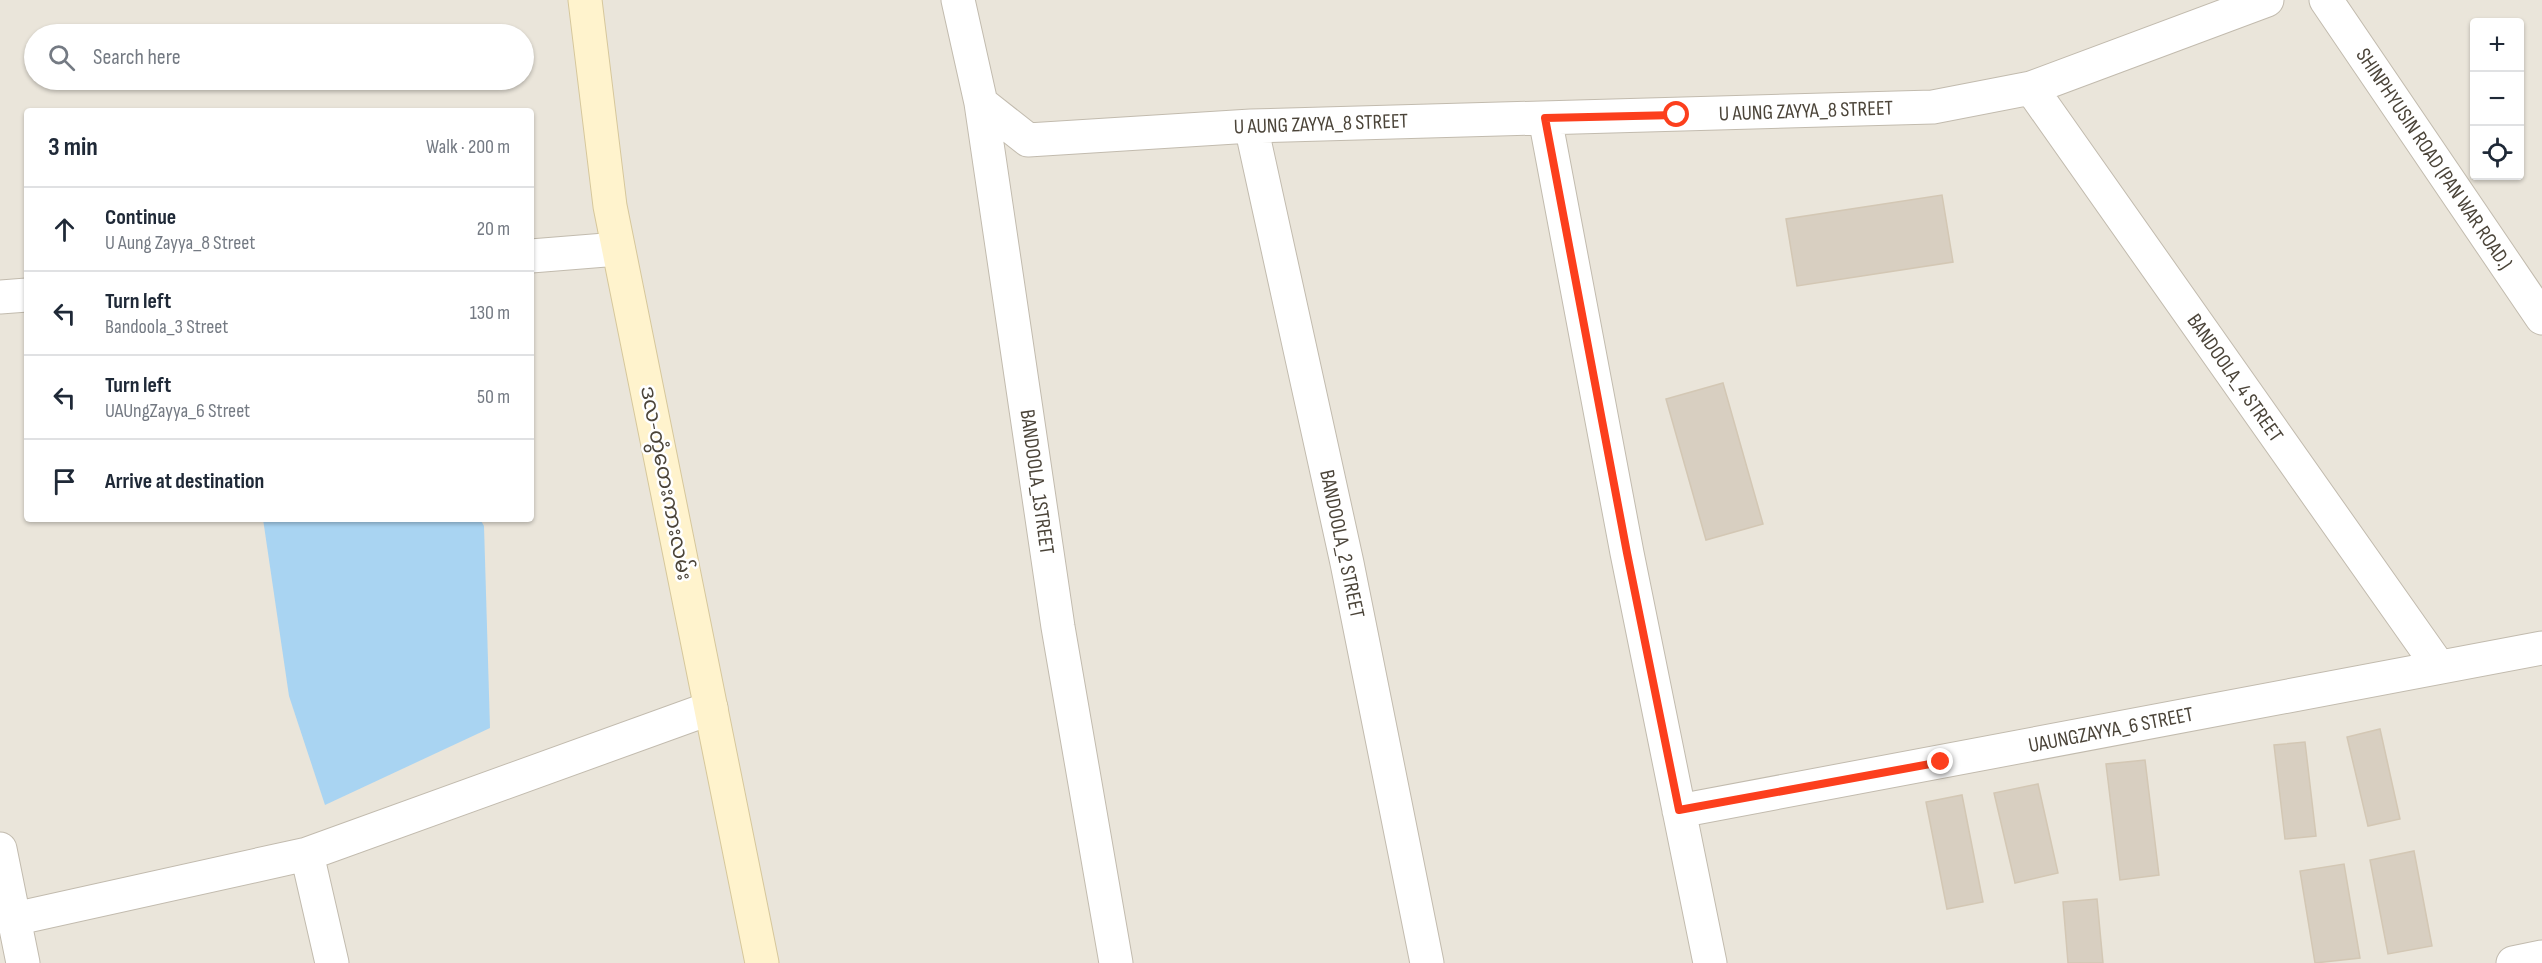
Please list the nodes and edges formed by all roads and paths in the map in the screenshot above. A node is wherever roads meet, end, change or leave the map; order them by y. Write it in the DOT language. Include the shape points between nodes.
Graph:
graph roads {
  1 [pos="585,0"];
  2 [pos="958,0"];
  3 [pos="2267,0"];
  4 [pos="2326,0"];
  5 [pos="2031,88"];
  6 [pos="981,104"];
  7 [pos="1545,118"];
  8 [pos="1251,126"];
  9 [pos="618,249"];
  10 [pos="534,256"];
  11 [pos="24,295"];
  12 [pos="0,297"];
  13 [pos="2542,318"];
  14 [pos="2542,648"];
  15 [pos="2439,668"];
  16 [pos="711,708"];
  17 [pos="1679,810"];
  18 [pos="0,849"];
  19 [pos="308,854"];
  20 [pos="14,919"];
  21 [pos="2542,957"];
  22 [pos="23,963"];
  23 [pos="332,963"];
  24 [pos="762,963"];
  25 [pos="1116,963"];
  26 [pos="1427,963"];
  27 [pos="1710,963"];
  28 [pos="2513,963"];
  1 -- 9 [label="main road, ဒလ-တွံတေးကားလမ်း"];
  2 -- 6 [label="street, BANDOOLA_1STREET"];
  3 -- 5 [label="street, U AUNG ZAYYA_8 STREET"];
  4 -- 13 [label="street, SHINPHYUSIN ROAD (PAN WAR ROAD.)"];
  5 -- 7 [label="street, U AUNG ZAYYA_8 STREET" via="1933,107"];
  5 -- 15 [label="street, BANDOOLA_4 STREET"];
  6 -- 8 [label="street, U AUNG ZAYYA_8 STREET" via="1028,140"];
  6 -- 25 [label="street, BANDOOLA_1STREET" via="1058,627"];
  7 -- 8 [label="street, U AUNG ZAYYA_8 STREET"];
  7 -- 17 [label="street"];
  8 -- 26 [label="street, BANDOOLA_2 STREET" via="1347,563"];
  9 -- 10 [label="street"];
  9 -- 16 [label="main road, ဒလ-တွံတေးကားလမ်း"];
  11 -- 12 [label="street"];
  14 -- 15 [label="street, UAUNGZAYYA_6 STREET"];
  15 -- 17 [label="street, UAUNGZAYYA_6 STREET"];
  16 -- 19 [label="street"];
  16 -- 24 [label="main road, ဒလ-တွံတေးကားလမ်း"];
  17 -- 27 [label="street"];
  18 -- 20 [label="street"];
  19 -- 20 [label="street"];
  19 -- 23 [label="street"];
  20 -- 22 [label="street"];
  21 -- 28 [label="street"];
}
